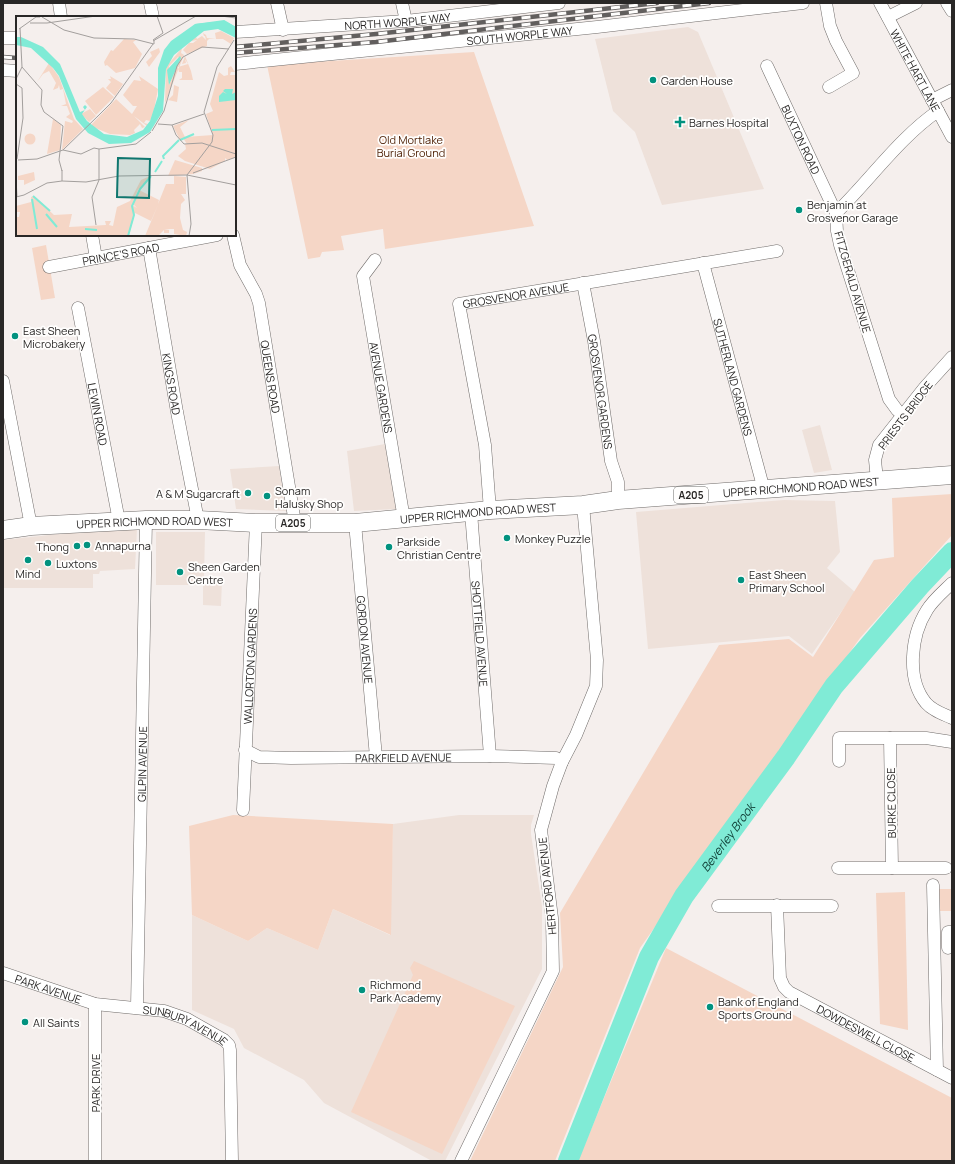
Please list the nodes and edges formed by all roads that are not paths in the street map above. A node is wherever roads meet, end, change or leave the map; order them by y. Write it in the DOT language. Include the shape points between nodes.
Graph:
graph roads {
  1 [pos="59,3"];
  2 [pos="150,3"];
  3 [pos="277,3"];
  4 [pos="402,3"];
  5 [pos="559,3"];
  6 [pos="803,3"];
  7 [pos="826,3"];
  8 [pos="880,3"];
  9 [pos="916,3"];
  10 [pos="947,3"];
  11 [pos="543,4"];
  12 [pos="952,11"];
  13 [pos="62,16"];
  14 [pos="153,16"];
  15 [pos="888,17"];
  16 [pos="406,21"];
  17 [pos="283,30"];
  18 [pos="236,32"];
  19 [pos="3,38"];
  20 [pos="16,38"];
  21 [pos="236,64"];
  22 [pos="767,66"];
  23 [pos="3,70"];
  24 [pos="16,70"];
  25 [pos="829,87"];
  26 [pos="952,90"];
  27 [pos="932,100"];
  28 [pos="938,111"];
  29 [pos="952,137"];
  30 [pos="836,213"];
  31 [pos="92,236"];
  32 [pos="209,236"];
  33 [pos="233,236"];
  34 [pos="155,243"];
  35 [pos="777,250"];
  36 [pos="96,258"];
  37 [pos="375,260"];
  38 [pos="703,263"];
  39 [pos="49,267"];
  40 [pos="583,283"];
  41 [pos="78,308"];
  42 [pos="952,356"];
  43 [pos="3,381"];
  44 [pos="903,415"];
  45 [pos="952,475"];
  46 [pos="877,480"];
  47 [pos="764,490"];
  48 [pos="618,500"];
  49 [pos="583,505"];
  50 [pos="490,510"];
  51 [pos="471,512"];
  52 [pos="404,518"];
  53 [pos="146,520"];
  54 [pos="198,520"];
  55 [pos="119,521"];
  56 [pos="256,523"];
  57 [pos="295,523"];
  58 [pos="355,523"];
  59 [pos="30,526"];
  60 [pos="3,530"];
  61 [pos="952,583"];
  62 [pos="952,718"];
  63 [pos="890,738"];
  64 [pos="952,742"];
  65 [pos="245,750"];
  66 [pos="490,756"];
  67 [pos="376,757"];
  68 [pos="839,761"];
  69 [pos="562,762"];
  70 [pos="243,810"];
  71 [pos="838,868"];
  72 [pos="892,868"];
  73 [pos="946,868"];
  74 [pos="933,885"];
  75 [pos="777,905"];
  76 [pos="718,906"];
  77 [pos="832,906"];
  78 [pos="952,932"];
  79 [pos="948,948"];
  80 [pos="3,973"];
  81 [pos="95,1004"];
  82 [pos="137,1007"];
  83 [pos="938,1070"];
  84 [pos="952,1078"];
  85 [pos="95,1161"];
  86 [pos="232,1161"];
  87 [pos="461,1161"];
  1 -- 13 [label="street"];
  2 -- 14 [label="street"];
  3 -- 17 [label="street"];
  4 -- 16 [label="street"];
  5 -- 11 [label="street, NORTH WORPLE WAY"];
  6 -- 21 [label="street, SOUTH WORPLE WAY" via="694,17"];
  7 -- 25 [label="street" via="830,26 853,73"];
  8 -- 15 [label="street, WHITE HART LANE"];
  9 -- 15 [label="street"];
  10 -- 12 [label="street"];
  11 -- 16 [label="street, NORTH WORPLE WAY"];
  15 -- 27 [label="street, WHITE HART LANE"];
  16 -- 17 [label="street, NORTH WORPLE WAY"];
  17 -- 18 [label="street, NORTH WORPLE WAY"];
  19 -- 20 [label="street"];
  22 -- 30 [label="street, BUXTON ROAD"];
  23 -- 24 [label="street"];
  26 -- 27 [label="street"];
  27 -- 28 [label="street, WHITE HART LANE"];
  28 -- 29 [label="street, WHITE HART LANE"];
  28 -- 30 [label="street" via="917,126"];
  30 -- 44 [label="street, FITZGERALD AVENUE" via="840,245 889,399"];
  31 -- 36 [label="street"];
  32 -- 34 [label="street, PRINCE'S ROAD"];
  33 -- 57 [label="street, QUEENS ROAD" via="240,265 259,303"];
  34 -- 36 [label="street, PRINCE'S ROAD"];
  34 -- 54 [label="street, KINGS ROAD" via="177,412"];
  35 -- 38 [label="street, GROSVENOR AVENUE"];
  36 -- 39 [label="street, PRINCE'S ROAD"];
  37 -- 52 [label="street, AVENUE GARDENS" via="363,276"];
  38 -- 40 [label="street, GROSVENOR AVENUE"];
  38 -- 47 [label="street, SUTHERLAND GARDENS"];
  40 -- 48 [label="street, GROSVENOR GARDENS" via="611,461 618,482"];
  40 -- 50 [label="street, GROSVENOR AVENUE" via="459,304 485,445"];
  41 -- 55 [label="street, LEWIN ROAD"];
  42 -- 44 [label="street, PRIESTS BRIDGE"];
  43 -- 59 [label="street"];
  44 -- 46 [label="street, PRIESTS BRIDGE" via="879,445 875,460"];
  45 -- 46 [label="highway, UPPER RICHMOND ROAD WEST / A205"];
  46 -- 47 [label="highway, UPPER RICHMOND ROAD WEST / A205"];
  47 -- 48 [label="highway, UPPER RICHMOND ROAD WEST / A205"];
  48 -- 49 [label="highway, UPPER RICHMOND ROAD WEST / A205"];
  49 -- 50 [label="highway, UPPER RICHMOND ROAD WEST / A205"];
  49 -- 69 [label="street, HERTFORD AVENUE" via="597,677 593,695"];
  50 -- 51 [label="highway, UPPER RICHMOND ROAD WEST / A205"];
  51 -- 52 [label="highway, UPPER RICHMOND ROAD WEST / A205"];
  51 -- 66 [label="street, SHOTTFIELD AVENUE"];
  52 -- 58 [label="highway, UPPER RICHMOND ROAD WEST / A205"];
  53 -- 54 [label="highway, UPPER RICHMOND ROAD WEST / A205"];
  53 -- 55 [label="highway, UPPER RICHMOND ROAD WEST / A205"];
  53 -- 82 [label="street, GILPIN AVENUE"];
  54 -- 56 [label="highway, UPPER RICHMOND ROAD WEST / A205"];
  55 -- 59 [label="highway, UPPER RICHMOND ROAD WEST / A205"];
  56 -- 57 [label="highway, UPPER RICHMOND ROAD WEST / A205"];
  56 -- 65 [label="street, WALLORTON GARDENS"];
  57 -- 58 [label="highway, UPPER RICHMOND ROAD WEST / A205"];
  58 -- 67 [label="street, GORDON AVENUE"];
  59 -- 60 [label="highway, UPPER RICHMOND ROAD WEST / A205"];
  61 -- 62 [label="street" via="927,610 917,630 913,653 914,675 919,693 936,711"];
  63 -- 64 [label="street" via="926,738"];
  63 -- 68 [label="street" via="839,738"];
  63 -- 72 [label="street, BURKE CLOSE"];
  65 -- 67 [label="street, PARKFIELD AVENUE" via="259,757"];
  65 -- 70 [label="street, WALLORTON GARDENS"];
  66 -- 67 [label="street, PARKFIELD AVENUE"];
  66 -- 69 [label="street, PARKFIELD AVENUE" via="556,758"];
  69 -- 87 [label="street, HERTFORD AVENUE" via="541,830 552,918 553,971"];
  71 -- 72 [label="street"];
  72 -- 73 [label="street"];
  74 -- 83 [label="street"];
  75 -- 76 [label="street"];
  75 -- 77 [label="street"];
  75 -- 83 [label="street, DOWDESWELL CLOSE" via="780,978 784,987 789,992"];
  78 -- 79 [label="street" via="948,932"];
  80 -- 81 [label="street, PARK AVENUE"];
  81 -- 82 [label="street, SUNBURY AVENUE"];
  81 -- 85 [label="street, PARK DRIVE"];
  82 -- 86 [label="street, SUNBURY AVENUE" via="164,1010 187,1019 229,1045"];
  83 -- 84 [label="street, DOWDESWELL CLOSE"];
}
